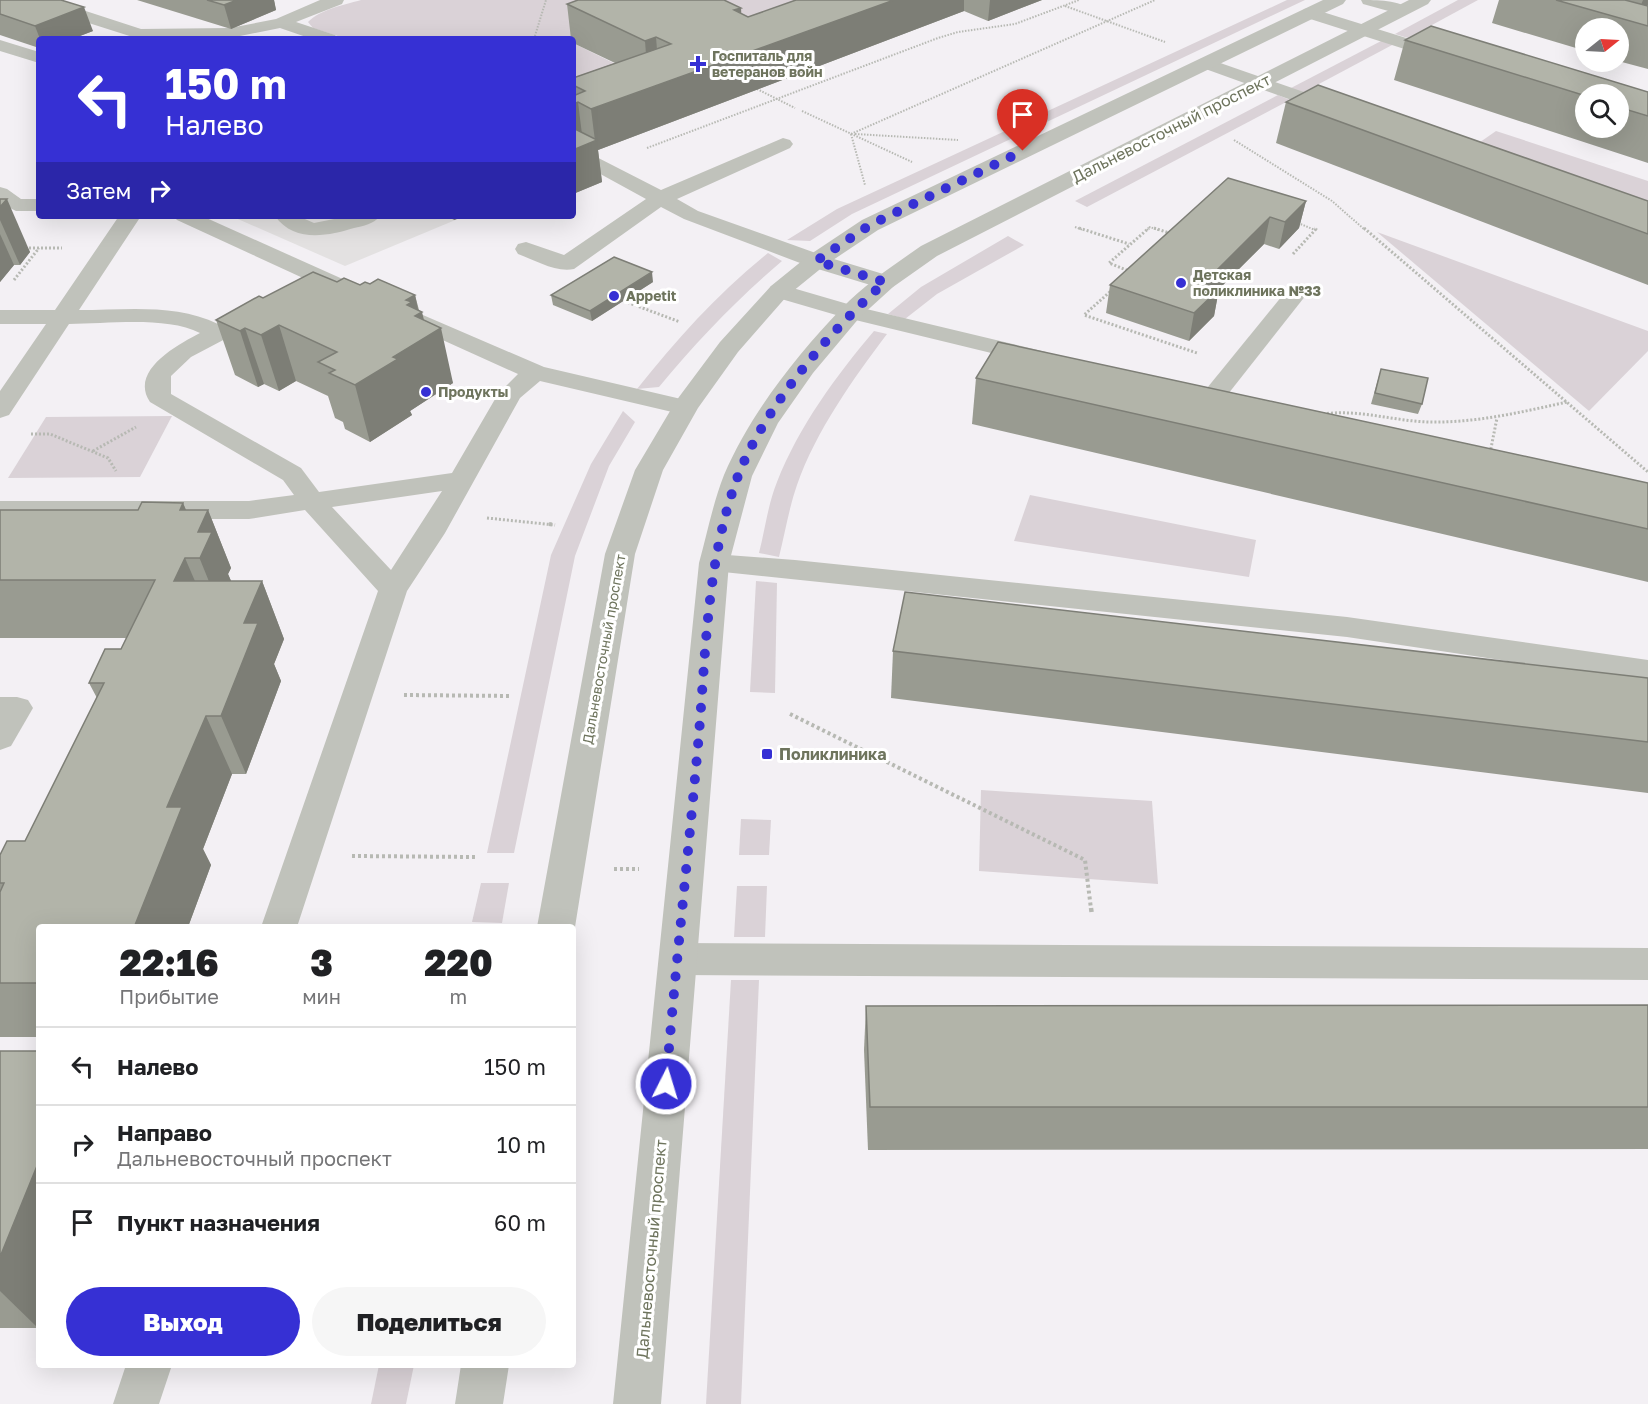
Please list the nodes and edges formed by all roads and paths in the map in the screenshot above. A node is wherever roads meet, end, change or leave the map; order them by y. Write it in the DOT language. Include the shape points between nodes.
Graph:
graph roads {
  1 [pos="35,0"];
  2 [pos="290,0"];
  3 [pos="336,0"];
  4 [pos="546,0"];
  5 [pos="1079,0"];
  6 [pos="1155,0"];
  7 [pos="1336,0"];
  8 [pos="1369,0"];
  9 [pos="1412,5"];
  10 [pos="1065,6"];
  11 [pos="309,9"];
  12 [pos="1310,13"];
  13 [pos="1107,21"];
  14 [pos="281,23"];
  15 [pos="126,30"];
  16 [pos="1363,30"];
  17 [pos="110,36"];
  18 [pos="320,36"];
  19 [pos="535,36"];
  20 [pos="1167,42"];
  21 [pos="0,45"];
  22 [pos="36,57"];
  23 [pos="1464,62"];
  24 [pos="1206,63"];
  25 [pos="1262,83"];
  26 [pos="757,89"];
  27 [pos="777,99"];
  28 [pos="1352,116"];
  29 [pos="851,134"];
  30 [pos="960,140"];
  31 [pos="1234,140"];
  32 [pos="783,144"];
  33 [pos="576,153"];
  34 [pos="918,165"];
  35 [pos="599,166"];
  36 [pos="866,190"];
  37 [pos="0,193"];
  38 [pos="659,199"];
  39 [pos="36,205"];
  40 [pos="127,219"];
  41 [pos="191,219"];
  42 [pos="288,219"];
  43 [pos="358,219"];
  44 [pos="1293,222"];
  45 [pos="1075,227"];
  46 [pos="1175,234"];
  47 [pos="1130,244"];
  48 [pos="20,248"];
  49 [pos="40,248"];
  50 [pos="108,248"];
  51 [pos="526,249"];
  52 [pos="816,261"];
  53 [pos="324,279"];
  54 [pos="1124,279"];
  55 [pos="13,282"];
  56 [pos="885,282"];
  57 [pos="1116,286"];
  58 [pos="1299,290"];
  59 [pos="779,291"];
  60 [pos="624,301"];
  61 [pos="851,312"];
  62 [pos="0,317"];
  63 [pos="63,317"];
  64 [pos="680,322"];
  65 [pos="217,333"];
  66 [pos="1064,363"];
  67 [pos="1237,367"];
  68 [pos="535,372"];
  69 [pos="1213,398"];
  70 [pos="1567,402"];
  71 [pos="685,407"];
  72 [pos="0,410"];
  73 [pos="1320,415"];
  74 [pos="1497,418"];
  75 [pos="20,434"];
  76 [pos="1488,462"];
  77 [pos="1648,472"];
  78 [pos="459,480"];
  79 [pos="312,501"];
  80 [pos="0,510"];
  81 [pos="140,510"];
  82 [pos="442,513"];
  83 [pos="555,525"];
  84 [pos="714,563"];
  85 [pos="393,590"];
  86 [pos="1648,671"];
  87 [pos="358,695"];
  88 [pos="511,696"];
  89 [pos="0,708"];
  90 [pos="790,714"];
  91 [pos="0,738"];
  92 [pos="303,855"];
  93 [pos="476,857"];
  94 [pos="614,869"];
  95 [pos="642,869"];
  96 [pos="280,924"];
  97 [pos="557,924"];
  98 [pos="677,958"];
  99 [pos="1098,961"];
  100 [pos="1648,964"];
  101 [pos="148,1368"];
  102 [pos="485,1368"];
  103 [pos="136,1404"];
  104 [pos="479,1404"];
  105 [pos="637,1404"];
  1 -- 15 [label="lane"];
  2 -- 11 [label="lane"];
  3 -- 11 [label="lane"];
  4 -- 19 [label="path"];
  5 -- 10 [label="path"];
  6 -- 13 [label="path"];
  7 -- 12 [label="street, Дальневосточный проспект"];
  8 -- 9 [label="lane"];
  9 -- 16 [label="street, Дальневосточный проспект"];
  10 -- 13 [label="path"];
  10 -- 27 [label="path" via="1015,24 938,38"];
  11 -- 14 [label="lane"];
  12 -- 16 [label="lane"];
  12 -- 24 [label="street, Дальневосточный проспект"];
  13 -- 20 [label="path"];
  13 -- 29 [label="path"];
  14 -- 15 [label="lane" via="230,33 140,34"];
  14 -- 18 [label="lane"];
  15 -- 17 [label="lane"];
  16 -- 23 [label="lane"];
  16 -- 25 [label="street, Дальневосточный проспект"];
  21 -- 22 [label="lane"];
  24 -- 25 [label="lane"];
  24 -- 52 [label="street, Дальневосточный проспект" via="870,225"];
  25 -- 28 [label="lane"];
  25 -- 56 [label="street, Дальневосточный проспект" via="959,236"];
  26 -- 27 [label="path"];
  27 -- 29 [label="path"];
  27 -- 35 [label="path"];
  29 -- 30 [label="path"];
  29 -- 34 [label="path"];
  29 -- 36 [label="path"];
  31 -- 70 [label="path" via="1332,201"];
  32 -- 38 [label="lane"];
  33 -- 35 [label="lane"];
  35 -- 38 [label="lane"];
  37 -- 39 [label="lane" via="16,205"];
  38 -- 51 [label="lane" via="566,264"];
  38 -- 52 [label="lane" via="691,215"];
  40 -- 50 [label="lane"];
  41 -- 53 [label="lane"];
  42 -- 43 [label="lane" via="307,228 327,228"];
  44 -- 58 [label="path" via="1316,229 1276,274"];
  45 -- 47 [label="path"];
  46 -- 47 [label="path" via="1150,227"];
  47 -- 54 [label="path" via="1109,263 1132,272"];
  48 -- 49 [label="path"];
  49 -- 50 [label="path"];
  49 -- 55 [label="path"];
  50 -- 63 [label="lane"];
  52 -- 56 [label="lane"];
  52 -- 59 [label="street, Дальневосточный проспект"];
  53 -- 65 [label="lane"];
  53 -- 68 [label="lane"];
  56 -- 61 [label="street, Дальневосточный проспект"];
  57 -- 67 [label="path" via="1084,315"];
  58 -- 67 [label="lane"];
  59 -- 61 [label="lane"];
  59 -- 71 [label="street, Дальневосточный проспект" via="729,347"];
  60 -- 64 [label="path"];
  61 -- 66 [label="lane"];
  61 -- 84 [label="street, Дальневосточный проспект" via="765,423 738,476"];
  62 -- 63 [label="lane"];
  63 -- 65 [label="lane" via="159,317 193,321"];
  63 -- 72 [label="lane"];
  65 -- 79 [label="lane" via="182,352 159,374 159,397 292,474"];
  67 -- 69 [label="lane"];
  68 -- 71 [label="lane"];
  68 -- 78 [label="lane" via="510,394"];
  70 -- 74 [label="path"];
  70 -- 77 [label="path"];
  71 -- 97 [label="street, Дальневосточный проспект" via="649,470 620,554"];
  73 -- 74 [label="path" via="1361,413 1427,422"];
  74 -- 76 [label="path"];
  75 -- 81 [label="path" via="50,434 108,458"];
  78 -- 79 [label="lane"];
  78 -- 82 [label="lane"];
  79 -- 81 [label="lane" via="249,510"];
  79 -- 85 [label="lane"];
  80 -- 81 [label="lane"];
  82 -- 83 [label="path"];
  82 -- 85 [label="lane"];
  84 -- 86 [label="lane" via="1347,627"];
  84 -- 98 [label="street, Дальневосточный проспект"];
  85 -- 87 [label="lane"];
  87 -- 88 [label="path"];
  87 -- 92 [label="lane"];
  89 -- 91 [label="lane" via="17,708"];
  90 -- 99 [label="path" via="1085,860"];
  92 -- 93 [label="path"];
  92 -- 96 [label="lane"];
  94 -- 95 [label="path"];
  98 -- 99 [label="lane"];
  98 -- 105 [label="street, Дальневосточный проспект"];
  99 -- 100 [label="lane"];
  101 -- 103 [label="lane"];
  102 -- 104 [label="street"];
}
